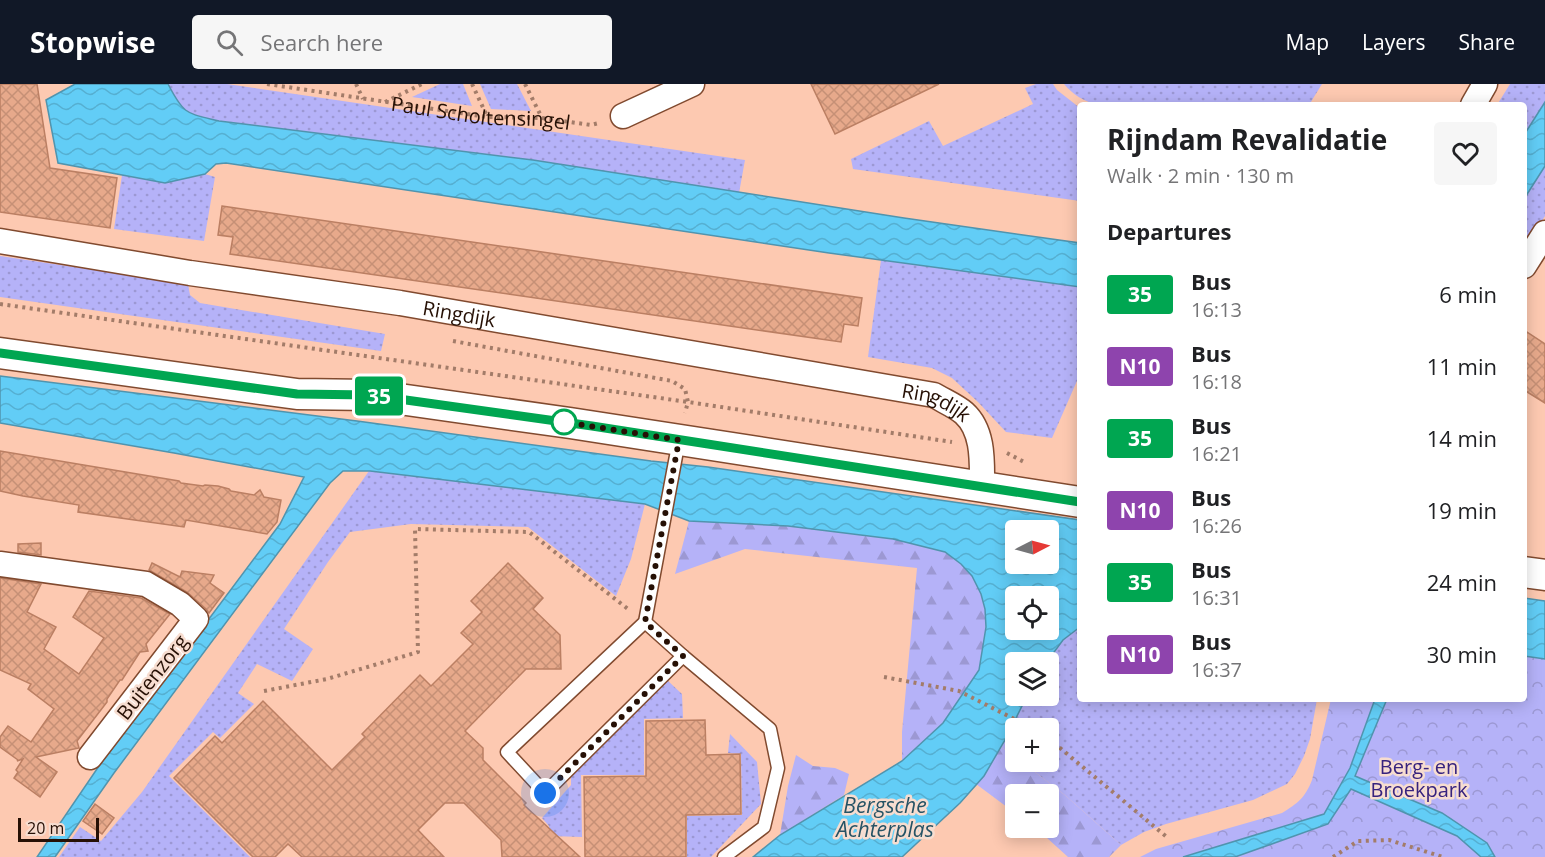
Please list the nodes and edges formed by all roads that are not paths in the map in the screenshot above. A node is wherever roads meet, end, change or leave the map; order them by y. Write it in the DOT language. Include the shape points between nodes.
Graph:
graph roads {
  1 [pos="692,84"];
  2 [pos="1485,84"];
  3 [pos="1475,102"];
  4 [pos="623,116"];
  5 [pos="1545,233"];
  6 [pos="0,241"];
  7 [pos="1527,261"];
  8 [pos="0,333"];
  9 [pos="0,353"];
  10 [pos="370,395"];
  11 [pos="678,447"];
  12 [pos="982,486"];
  13 [pos="1077,502"];
  14 [pos="0,564"];
  15 [pos="1527,573"];
  16 [pos="1545,576"];
  17 [pos="645,622"];
  18 [pos="683,656"];
  19 [pos="90,757"];
  20 [pos="724,857"];
  1 -- 4 [label="street"];
  2 -- 3 [label="street"];
  5 -- 7 [label="street"];
  6 -- 12 [label="street, Ringdijk" via="400,303 934,395 963,412 973,424 981,446"];
  8 -- 10 [label="street" via="302,374"];
  9 -- 10 [label="street" via="297,394"];
  10 -- 11 [label="street"];
  11 -- 12 [label="street"];
  11 -- 17 [label="lane"];
  12 -- 13 [label="street"];
  14 -- 19 [label="street, Buitenzorg" via="146,585 180,604 196,619"];
  15 -- 16 [label="street"];
  17 -- 18 [label="lane"];
  17 -- 18 [label="lane" via="507,752 545,793"];
  18 -- 20 [label="lane" via="770,729 777,768 764,827"];
}
